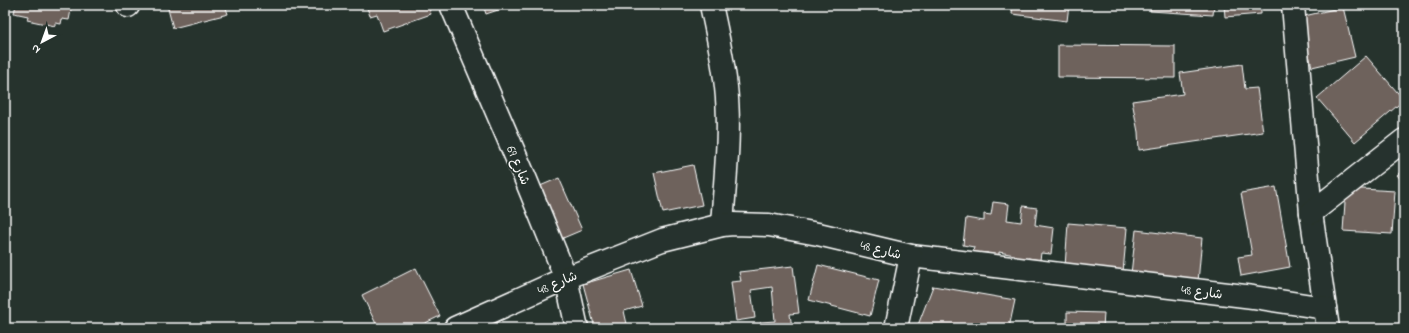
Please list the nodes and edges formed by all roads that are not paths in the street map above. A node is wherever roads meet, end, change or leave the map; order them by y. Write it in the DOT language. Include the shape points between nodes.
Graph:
graph roads {
  1 [pos="451,5"];
  2 [pos="711,5"];
  3 [pos="721,5"];
  4 [pos="1293,5"];
  5 [pos="1404,140"];
  6 [pos="1311,213"];
  7 [pos="727,224"];
  8 [pos="911,256"];
  9 [pos="566,278"];
  10 [pos="1327,318"];
  11 [pos="455,328"];
  12 [pos="577,328"];
  13 [pos="896,328"];
  1 -- 9 [label="street, شارع 69"];
  2 -- 7 [label="street" via="726,88"];
  3 -- 7 [label="street" via="736,87 738,126"];
  4 -- 6 [label="street"];
  5 -- 6 [label="street"];
  6 -- 10 [label="street"];
  7 -- 8 [label="street, شارع 48" via="769,225"];
  7 -- 9 [label="street, شارع 48" via="662,240"];
  8 -- 10 [label="street, شارع 48" via="1253,297"];
  8 -- 13 [label="street"];
  9 -- 11 [label="street, شارع 48"];
  9 -- 12 [label="street, شارع 69"];
}
